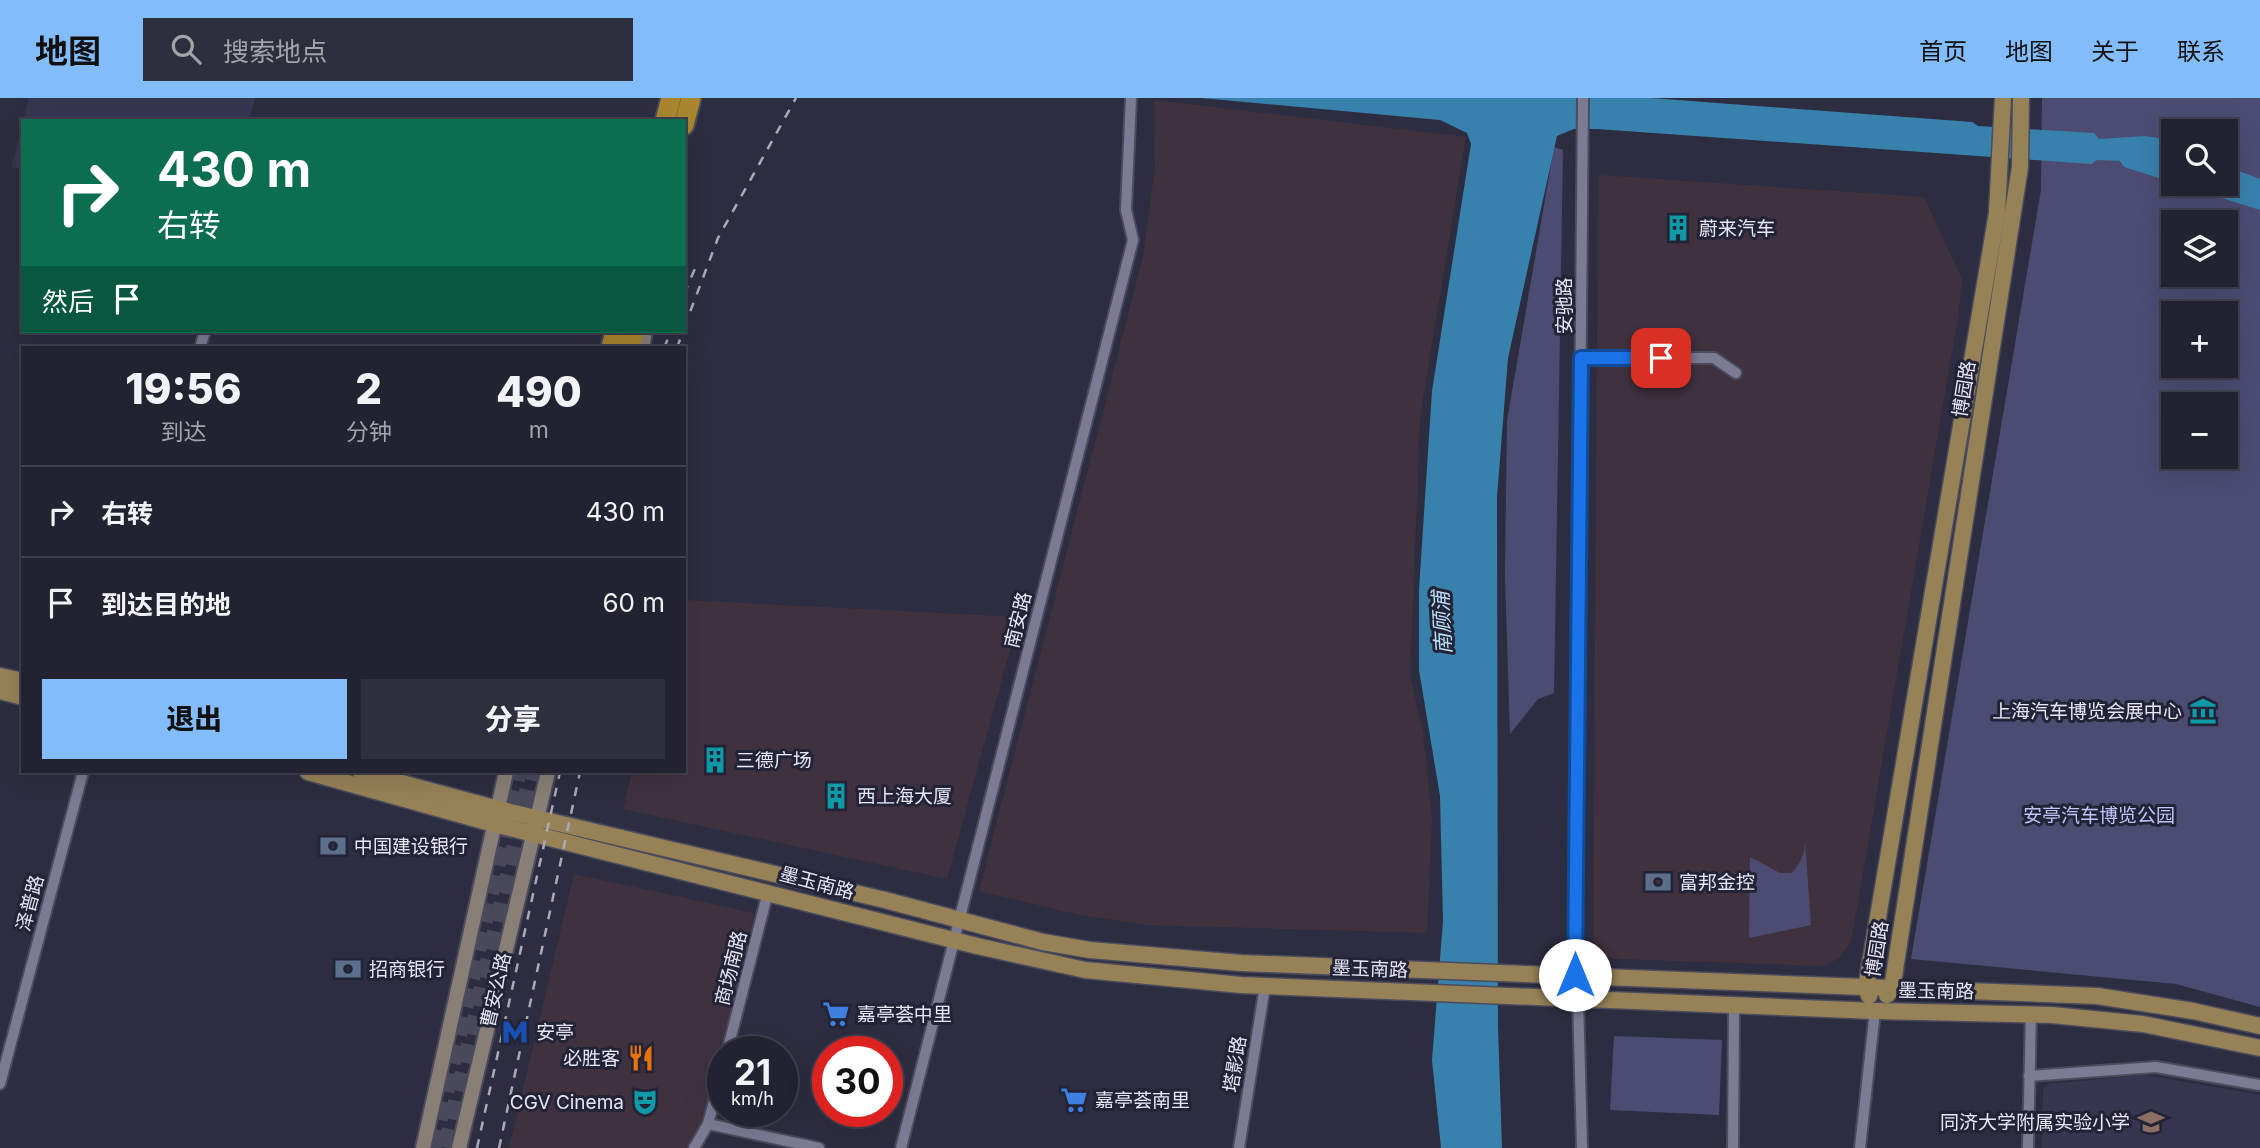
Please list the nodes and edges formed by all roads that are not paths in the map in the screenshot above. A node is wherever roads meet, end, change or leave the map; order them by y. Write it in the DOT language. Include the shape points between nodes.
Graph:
graph roads {
  1 [pos="671,98"];
  2 [pos="691,98"];
  3 [pos="1131,98"];
  4 [pos="1583,98"];
  5 [pos="2003,98"];
  6 [pos="2021,98"];
  7 [pos="666,119"];
  8 [pos="686,119"];
  9 [pos="1581,358"];
  10 [pos="1736,373"];
  11 [pos="0,676"];
  12 [pos="21,681"];
  13 [pos="0,691"];
  14 [pos="21,696"];
  15 [pos="83,773"];
  16 [pos="312,773"];
  17 [pos="364,773"];
  18 [pos="506,773"];
  19 [pos="548,773"];
  20 [pos="496,816"];
  21 [pos="535,825"];
  22 [pos="768,892"];
  23 [pos="959,921"];
  24 [pos="954,940"];
  25 [pos="1575,975"];
  26 [pos="1265,986"];
  27 [pos="1866,988"];
  28 [pos="1892,989"];
  29 [pos="1578,998"];
  30 [pos="1734,1004"];
  31 [pos="1875,1011"];
  32 [pos="2031,1013"];
  33 [pos="2260,1026"];
  34 [pos="731,1036"];
  35 [pos="2260,1048"];
  36 [pos="2029,1076"];
  37 [pos="0,1084"];
  38 [pos="2260,1085"];
  39 [pos="707,1126"];
  40 [pos="722,1127"];
  41 [pos="423,1148"];
  42 [pos="459,1148"];
  43 [pos="694,1148"];
  44 [pos="820,1148"];
  45 [pos="901,1148"];
  46 [pos="1239,1148"];
  47 [pos="1582,1148"];
  48 [pos="1733,1148"];
  49 [pos="1860,1148"];
  50 [pos="2028,1148"];
  1 -- 7 [label="highway"];
  2 -- 8 [label="highway"];
  3 -- 23 [label="street, 南安路" via="1126,209 1133,240"];
  4 -- 9 [label="street, 安驰路"];
  5 -- 27 [label="main road, 博园路" via="2002,161 1989,262"];
  6 -- 28 [label="main road, 博园路" via="2020,167"];
  9 -- 10 [label="street" via="1714,358"];
  9 -- 25 [label="street, 安驰路"];
  11 -- 12 [label="main road"];
  13 -- 14 [label="main road"];
  15 -- 37 [label="street, 泽普路"];
  16 -- 20 [label="main road"];
  17 -- 20 [label="main road"];
  18 -- 20 [label="main road"];
  19 -- 21 [label="main road, 曹安公路"];
  20 -- 21 [label="main road, 墨玉南路"];
  20 -- 41 [label="main road, 曹安公路"];
  21 -- 22 [label="main road, 墨玉南路"];
  21 -- 23 [label="main road, 墨玉南路" via="872,897"];
  21 -- 42 [label="main road, 曹安公路"];
  22 -- 24 [label="main road, 墨玉南路"];
  22 -- 34 [label="street, 商场南路"];
  23 -- 24 [label="street, 南安路"];
  23 -- 25 [label="main road, 墨玉南路" via="1090,950 1229,962"];
  24 -- 26 [label="main road, 墨玉南路" via="1085,970"];
  24 -- 45 [label="street, 南安路"];
  25 -- 27 [label="main road, 墨玉南路"];
  26 -- 29 [label="main road, 墨玉南路"];
  26 -- 46 [label="street, 塔影路"];
  27 -- 28 [label="main road, 墨玉南路"];
  27 -- 31 [label="main road, 博园路"];
  28 -- 31 [label="main road, 博园路"];
  28 -- 33 [label="main road, 墨玉南路" via="2097,996"];
  29 -- 30 [label="main road, 墨玉南路"];
  29 -- 47 [label="street"];
  30 -- 31 [label="main road, 墨玉南路"];
  30 -- 48 [label="street"];
  31 -- 32 [label="main road, 墨玉南路"];
  31 -- 49 [label="street"];
  32 -- 35 [label="main road, 墨玉南路" via="2143,1024"];
  32 -- 36 [label="street"];
  36 -- 38 [label="street" via="2156,1067"];
  36 -- 50 [label="street"];
  39 -- 43 [label="street"];
  40 -- 44 [label="street"];
}
